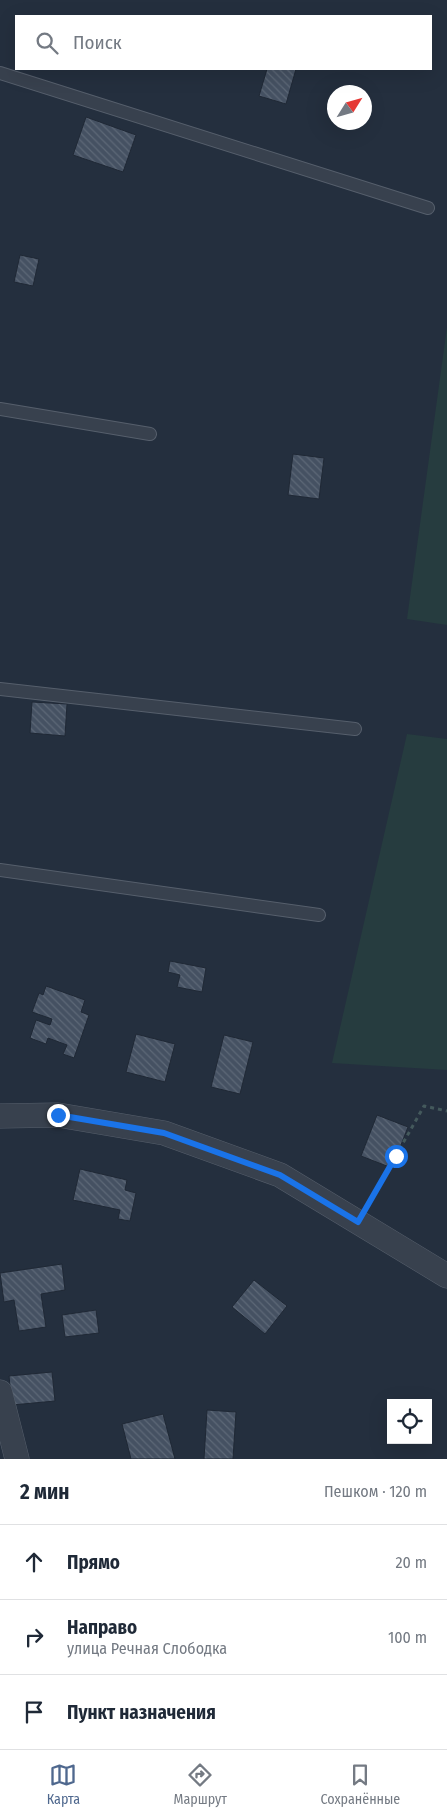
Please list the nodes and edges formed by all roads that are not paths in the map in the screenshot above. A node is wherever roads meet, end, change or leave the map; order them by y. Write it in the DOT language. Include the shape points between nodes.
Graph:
graph roads {
  1 [pos="0,73"];
  2 [pos="428,208"];
  3 [pos="0,410"];
  4 [pos="150,434"];
  5 [pos="0,689"];
  6 [pos="355,729"];
  7 [pos="0,870"];
  8 [pos="319,915"];
  9 [pos="0,1116"];
  10 [pos="447,1276"];
  11 [pos="0,1392"];
  12 [pos="17,1459"];
  1 -- 2 [label="lane"];
  3 -- 4 [label="lane"];
  5 -- 6 [label="lane"];
  7 -- 8 [label="lane"];
  9 -- 10 [label="street" via="58,1115 164,1133 280,1175"];
  11 -- 12 [label="street"];
}
